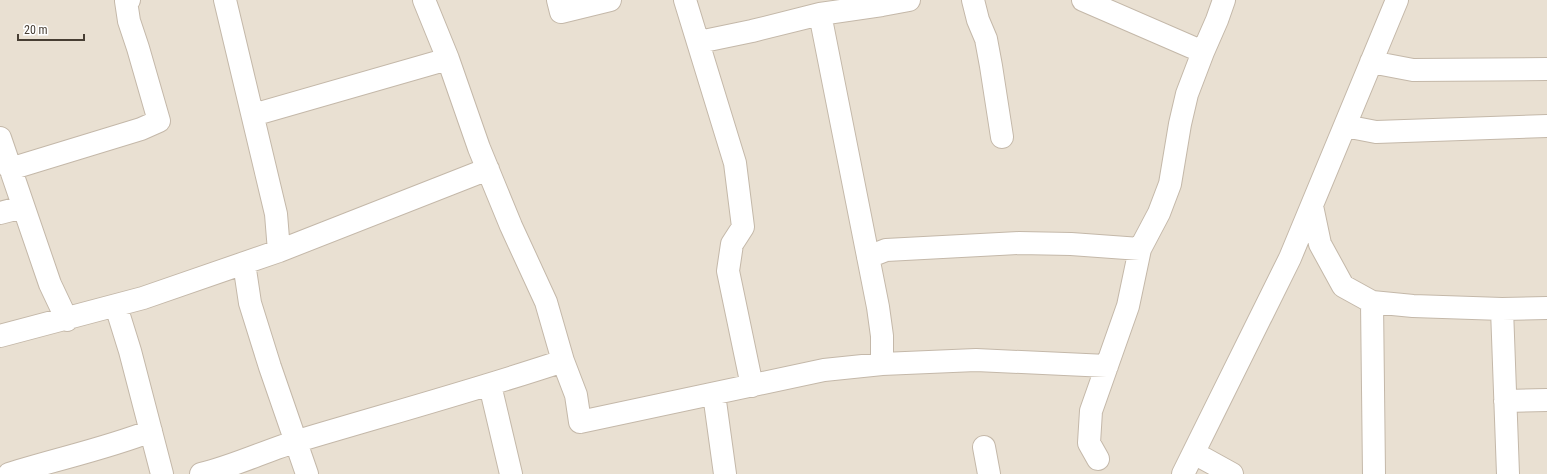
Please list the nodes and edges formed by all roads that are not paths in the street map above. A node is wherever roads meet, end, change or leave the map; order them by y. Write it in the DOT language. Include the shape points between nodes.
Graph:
graph roads {
  1 [pos="129,0"];
  2 [pos="225,0"];
  3 [pos="424,0"];
  4 [pos="558,0"];
  5 [pos="610,0"];
  6 [pos="685,0"];
  7 [pos="973,0"];
  8 [pos="1083,0"];
  9 [pos="1224,0"];
  10 [pos="1397,0"];
  11 [pos="902,1"];
  12 [pos="807,11"];
  13 [pos="699,42"];
  14 [pos="1203,52"];
  15 [pos="448,59"];
  16 [pos="1371,62"];
  17 [pos="1547,69"];
  18 [pos="253,116"];
  19 [pos="1345,126"];
  20 [pos="1547,126"];
  21 [pos="1002,137"];
  22 [pos="0,138"];
  23 [pos="10,169"];
  24 [pos="488,169"];
  25 [pos="1312,206"];
  26 [pos="23,207"];
  27 [pos="0,213"];
  28 [pos="1140,249"];
  29 [pos="279,251"];
  30 [pos="868,256"];
  31 [pos="244,264"];
  32 [pos="1372,302"];
  33 [pos="116,306"];
  34 [pos="1547,308"];
  35 [pos="1502,309"];
  36 [pos="67,320"];
  37 [pos="0,336"];
  38 [pos="563,360"];
  39 [pos="882,364"];
  40 [pos="1107,366"];
  41 [pos="490,385"];
  42 [pos="752,386"];
  43 [pos="714,394"];
  44 [pos="1547,400"];
  45 [pos="1505,401"];
  46 [pos="151,431"];
  47 [pos="295,442"];
  48 [pos="984,447"];
  49 [pos="1194,453"];
  50 [pos="1098,459"];
  51 [pos="9,474"];
  52 [pos="162,474"];
  53 [pos="201,474"];
  54 [pos="307,474"];
  55 [pos="511,474"];
  56 [pos="725,474"];
  57 [pos="989,474"];
  58 [pos="1183,474"];
  59 [pos="1232,474"];
  60 [pos="1374,474"];
  61 [pos="1508,474"];
  1 -- 23 [label="street" via="126,1 129,21 159,121 141,129"];
  2 -- 18 [label="street"];
  3 -- 15 [label="street"];
  4 -- 5 [label="street" via="561,12"];
  6 -- 13 [label="street"];
  7 -- 21 [label="street" via="986,39"];
  8 -- 14 [label="street"];
  9 -- 14 [label="street"];
  10 -- 16 [label="street"];
  11 -- 12 [label="street"];
  12 -- 13 [label="street" via="752,31"];
  12 -- 30 [label="street"];
  13 -- 42 [label="street" via="735,163 743,227 732,244 728,271"];
  14 -- 28 [label="street" via="1187,94 1170,184"];
  15 -- 18 [label="street"];
  15 -- 24 [label="street"];
  16 -- 17 [label="street" via="1413,70"];
  16 -- 19 [label="street"];
  18 -- 29 [label="street" via="276,214"];
  19 -- 20 [label="street" via="1376,132"];
  19 -- 25 [label="street"];
  22 -- 23 [label="street"];
  23 -- 26 [label="street"];
  24 -- 29 [label="street"];
  24 -- 38 [label="street" via="546,302"];
  25 -- 32 [label="street" via="1320,244 1343,286"];
  25 -- 49 [label="street" via="1290,258"];
  26 -- 27 [label="street"];
  26 -- 36 [label="street" via="50,284"];
  28 -- 30 [label="street" via="1019,243 886,250"];
  28 -- 40 [label="street" via="1128,306"];
  29 -- 31 [label="street"];
  30 -- 39 [label="street" via="882,336"];
  31 -- 33 [label="street"];
  31 -- 47 [label="street" via="250,303"];
  32 -- 35 [label="street"];
  32 -- 60 [label="street"];
  33 -- 36 [label="street"];
  33 -- 46 [label="street"];
  34 -- 35 [label="street"];
  35 -- 45 [label="street"];
  36 -- 37 [label="street"];
  38 -- 41 [label="street"];
  38 -- 43 [label="street" via="576,395 580,422"];
  39 -- 40 [label="street" via="976,360"];
  39 -- 42 [label="street" via="824,370"];
  40 -- 50 [label="street" via="1091,411 1089,443"];
  41 -- 47 [label="street"];
  41 -- 55 [label="street"];
  42 -- 43 [label="street"];
  43 -- 56 [label="street"];
  44 -- 45 [label="street"];
  45 -- 61 [label="street"];
  46 -- 51 [label="street"];
  46 -- 52 [label="street"];
  47 -- 53 [label="street" via="222,469"];
  47 -- 54 [label="street"];
  48 -- 57 [label="street"];
  49 -- 58 [label="street"];
  49 -- 59 [label="street"];
}
